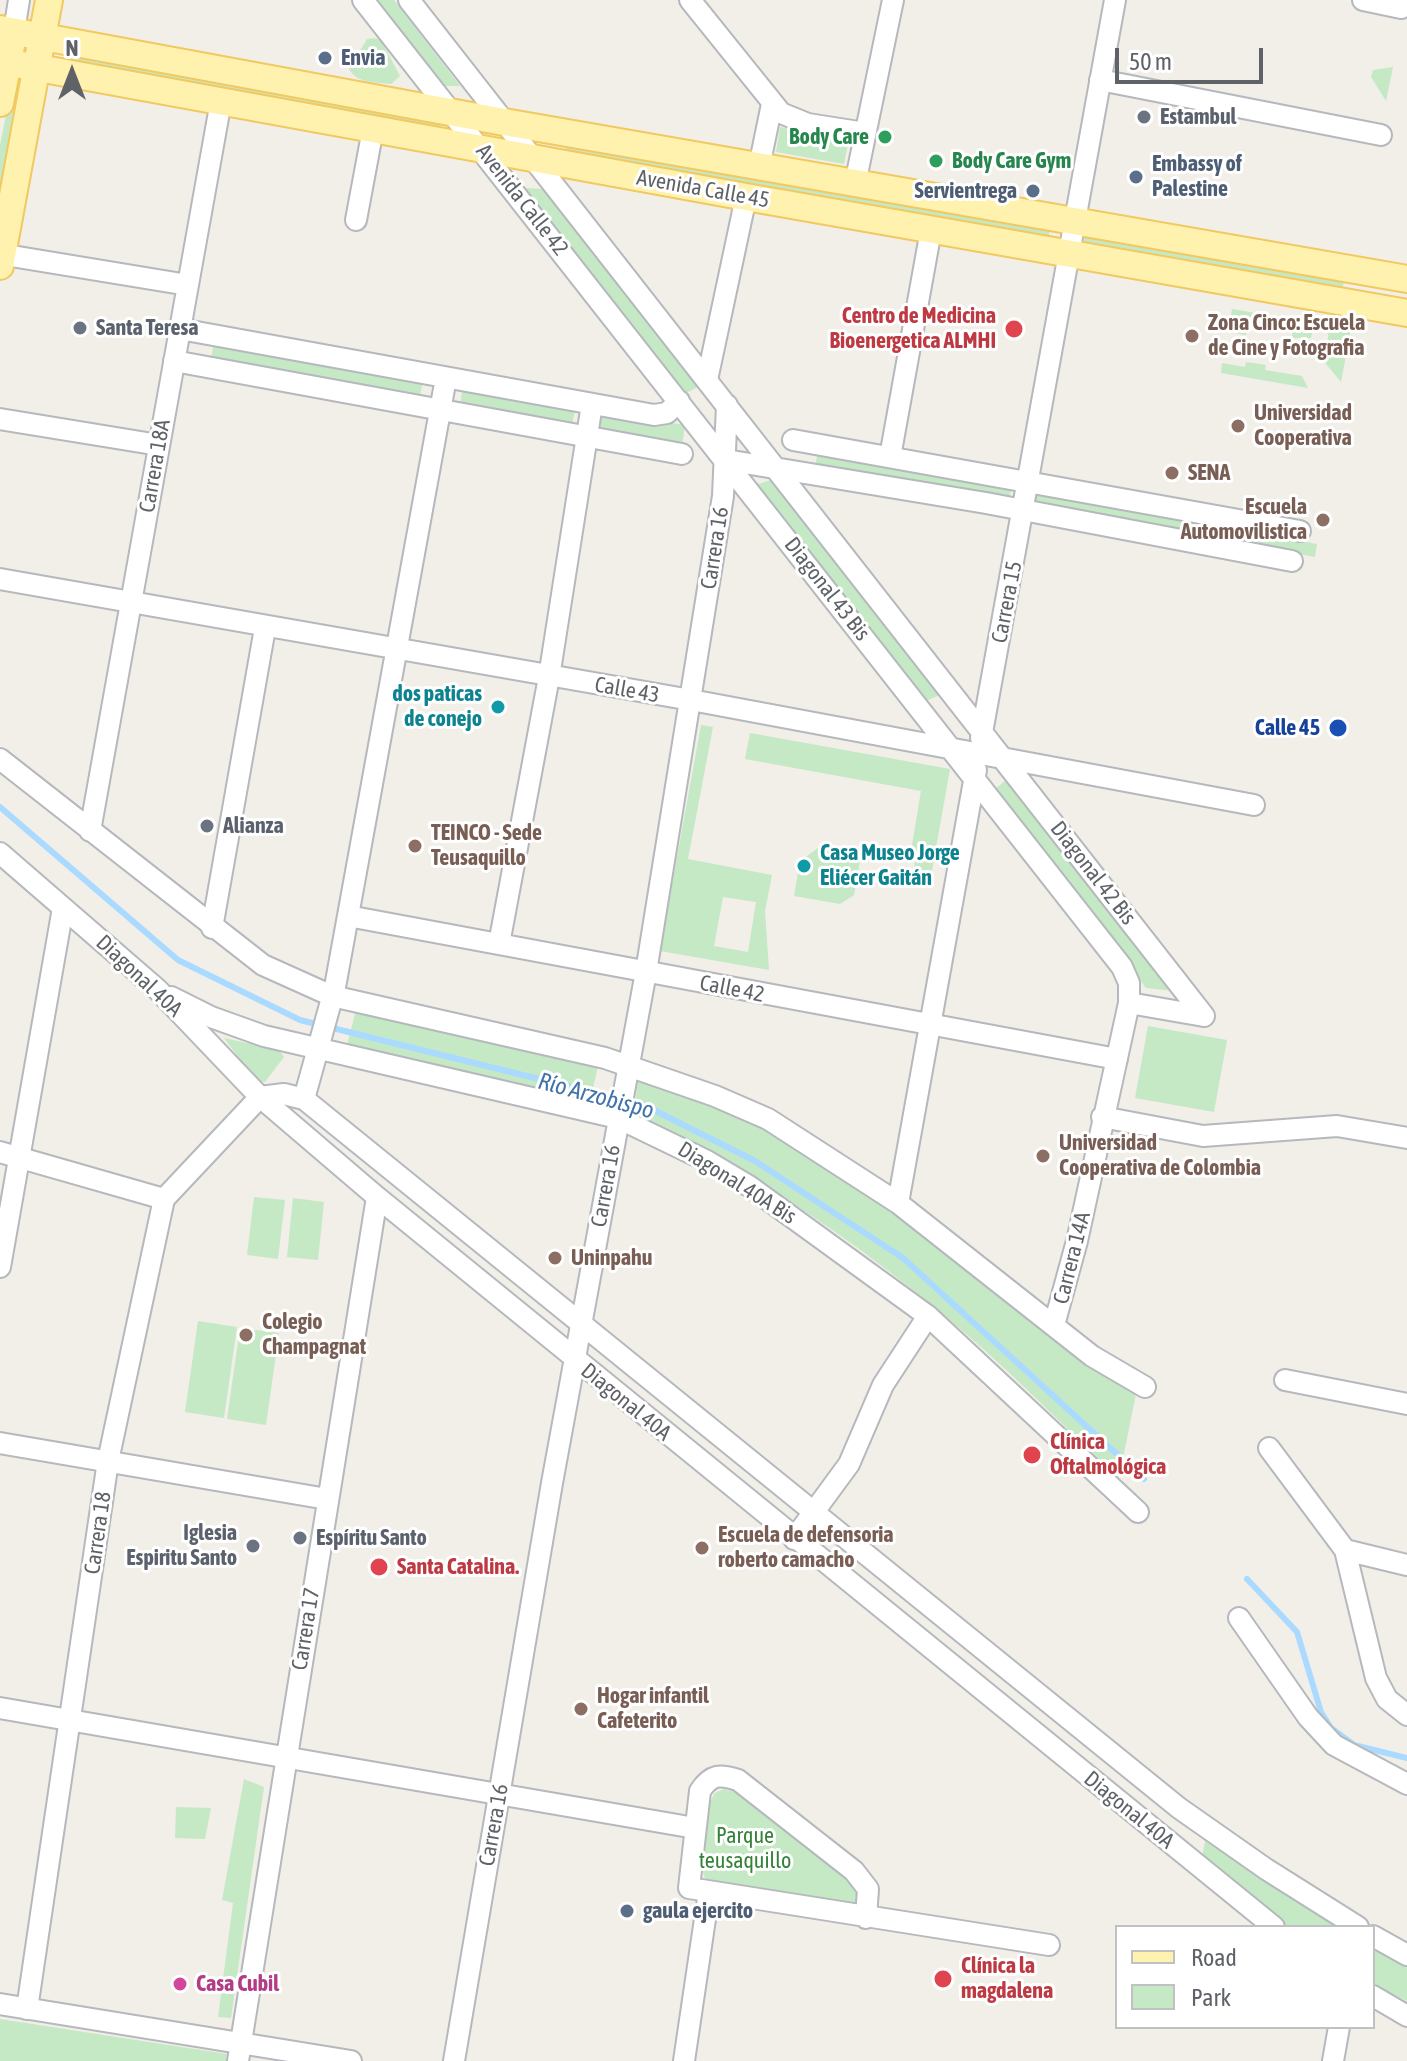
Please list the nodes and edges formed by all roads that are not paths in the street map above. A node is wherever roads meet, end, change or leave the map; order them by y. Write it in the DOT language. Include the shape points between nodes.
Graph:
graph roads {
  1 [pos="19,0"];
  2 [pos="49,0"];
  3 [pos="363,0"];
  4 [pos="690,0"];
  5 [pos="893,0"];
  6 [pos="1115,0"];
  7 [pos="1363,0"];
  8 [pos="418,3"];
  9 [pos="1401,8"];
  10 [pos="7,30"];
  11 [pos="43,36"];
  12 [pos="4,62"];
  13 [pos="37,67"];
  14 [pos="1100,80"];
  15 [pos="221,101"];
  16 [pos="0,103"];
  17 [pos="772,104"];
  18 [pos="451,112"];
  19 [pos="504,122"];
  20 [pos="373,129"];
  21 [pos="865,133"];
  22 [pos="1381,135"];
  23 [pos="482,149"];
  24 [pos="534,159"];
  25 [pos="759,167"];
  26 [pos="855,184"];
  27 [pos="746,197"];
  28 [pos="356,220"];
  29 [pos="1075,222"];
  30 [pos="931,230"];
  31 [pos="1069,255"];
  32 [pos="1,258"];
  33 [pos="1407,279"];
  34 [pos="188,285"];
  35 [pos="1407,313"];
  36 [pos="180,329"];
  37 [pos="174,361"];
  38 [pos="446,378"];
  39 [pos="707,380"];
  40 [pos="679,401"];
  41 [pos="592,404"];
  42 [pos="727,405"];
  43 [pos="439,410"];
  44 [pos="0,419"];
  45 [pos="587,437"];
  46 [pos="793,440"];
  47 [pos="159,445"];
  48 [pos="682,454"];
  49 [pos="890,457"];
  50 [pos="726,460"];
  51 [pos="777,468"];
  52 [pos="1029,482"];
  53 [pos="1024,510"];
  54 [pos="1300,531"];
  55 [pos="1292,561"];
  56 [pos="0,579"];
  57 [pos="130,605"];
  58 [pos="265,628"];
  59 [pos="396,650"];
  60 [pos="549,677"];
  61 [pos="691,700"];
  62 [pos="983,729"];
  63 [pos="953,748"];
  64 [pos="979,754"];
  65 [pos="1005,758"];
  66 [pos="0,759"];
  67 [pos="975,776"];
  68 [pos="1254,805"];
  69 [pos="90,831"];
  70 [pos="0,853"];
  71 [pos="63,908"];
  72 [pos="348,916"];
  73 [pos="212,928"];
  74 [pos="499,944"];
  75 [pos="646,972"];
  76 [pos="157,989"];
  77 [pos="331,1001"];
  78 [pos="1129,1003"];
  79 [pos="928,1027"];
  80 [pos="319,1046"];
  81 [pos="1117,1059"];
  82 [pos="628,1068"];
  83 [pos="260,1097"];
  84 [pos="304,1099"];
  85 [pos="619,1115"];
  86 [pos="1102,1117"];
  87 [pos="1407,1138"];
  88 [pos="10,1154"];
  89 [pos="377,1197"];
  90 [pos="164,1199"];
  91 [pos="898,1203"];
  92 [pos="0,1267"];
  93 [pos="928,1316"];
  94 [pos="581,1323"];
  95 [pos="1054,1325"];
  96 [pos="574,1361"];
  97 [pos="1285,1380"];
  98 [pos="1145,1387"];
  99 [pos="1407,1404"];
  100 [pos="0,1443"];
  101 [pos="1269,1448"];
  102 [pos="108,1461"];
  103 [pos="327,1499"];
  104 [pos="1138,1512"];
  105 [pos="814,1514"];
  106 [pos="794,1539"];
  107 [pos="1345,1550"];
  108 [pos="1407,1565"];
  109 [pos="1239,1618"];
  110 [pos="0,1708"];
  111 [pos="1407,1715"];
  112 [pos="71,1720"];
  113 [pos="286,1759"];
  114 [pos="1407,1784"];
  115 [pos="499,1794"];
  116 [pos="695,1828"];
  117 [pos="709,1892"];
  118 [pos="866,1918"];
  119 [pos="1272,1925"];
  120 [pos="1355,1925"];
  121 [pos="1375,1937"];
  122 [pos="1049,1945"];
  123 [pos="1407,1955"];
  124 [pos="1375,1997"];
  125 [pos="0,2004"];
  126 [pos="27,2009"];
  127 [pos="1407,2016"];
  128 [pos="1339,2029"];
  129 [pos="240,2052"];
  130 [pos="351,2061"];
  131 [pos="454,2061"];
  132 [pos="684,2061"];
  133 [pos="1333,2061"];
  1 -- 10 [label="street"];
  2 -- 11 [label="main road"];
  3 -- 18 [label="street, Avenida Calle 42"];
  4 -- 17 [label="street"];
  5 -- 21 [label="street"];
  6 -- 14 [label="street, Carrera 15"];
  7 -- 9 [label="street"];
  8 -- 19 [label="street, Avenida Calle 42"];
  10 -- 11 [label="main road, Avenida Calle 45"];
  10 -- 12 [label="main road"];
  11 -- 13 [label="main road"];
  11 -- 18 [label="main road, Avenida Calle 45"];
  12 -- 13 [label="main road, Avenida Calle 45"];
  12 -- 16 [label="main road"];
  13 -- 15 [label="main road, Avenida Calle 45"];
  13 -- 32 [label="main road"];
  14 -- 22 [label="street"];
  14 -- 29 [label="street, Carrera 15"];
  15 -- 20 [label="main road, Avenida Calle 45"];
  15 -- 34 [label="street, Carrera 18A"];
  17 -- 21 [label="street" via="793,120"];
  17 -- 25 [label="street"];
  18 -- 19 [label="main road, Avenida Calle 45"];
  18 -- 23 [label="street, Avenida Calle 42"];
  19 -- 24 [label="street, Avenida Calle 42"];
  19 -- 25 [label="main road, Avenida Calle 45"];
  20 -- 23 [label="main road, Avenida Calle 45"];
  20 -- 28 [label="street"];
  21 -- 26 [label="street"];
  23 -- 24 [label="main road, Avenida Calle 45"];
  23 -- 40 [label="street, Avenida Calle 42"];
  24 -- 27 [label="main road, Avenida Calle 45"];
  24 -- 39 [label="street, Avenida Calle 42"];
  25 -- 26 [label="main road, Avenida Calle 45"];
  26 -- 29 [label="main road, Avenida Calle 45"];
  27 -- 30 [label="main road, Avenida Calle 45"];
  27 -- 39 [label="street"];
  29 -- 31 [label="street, Carrera 15"];
  29 -- 33 [label="main road, Avenida Calle 45"];
  30 -- 31 [label="main road, Avenida Calle 45"];
  30 -- 49 [label="street"];
  31 -- 35 [label="main road, Avenida Calle 45"];
  31 -- 52 [label="street, Carrera 15"];
  32 -- 34 [label="street"];
  34 -- 36 [label="street, Carrera 18A"];
  36 -- 37 [label="street, Carrera 18A"];
  36 -- 38 [label="street"];
  37 -- 43 [label="street"];
  37 -- 47 [label="street, Carrera 18A"];
  38 -- 41 [label="street"];
  38 -- 43 [label="street"];
  39 -- 42 [label="street, Diagonal 43 Bis"];
  40 -- 41 [label="street" via="667,413 654,415"];
  40 -- 50 [label="street, Diagonal 43 Bis"];
  41 -- 45 [label="street"];
  42 -- 50 [label="street, Carrera 16"];
  42 -- 51 [label="street, Diagonal 43 Bis"];
  43 -- 45 [label="street"];
  43 -- 59 [label="street"];
  44 -- 47 [label="street"];
  45 -- 48 [label="street"];
  45 -- 60 [label="street"];
  46 -- 49 [label="street"];
  47 -- 57 [label="street, Carrera 18A"];
  49 -- 52 [label="street"];
  50 -- 51 [label="street"];
  50 -- 61 [label="street, Carrera 16"];
  50 -- 63 [label="street, Diagonal 43 Bis"];
  51 -- 53 [label="street"];
  51 -- 62 [label="street, Diagonal 43 Bis"];
  52 -- 53 [label="street, Carrera 15"];
  52 -- 54 [label="street"];
  53 -- 55 [label="street"];
  53 -- 62 [label="street, Carrera 15"];
  56 -- 57 [label="street, Calle 43"];
  57 -- 58 [label="street, Calle 43"];
  57 -- 69 [label="street, Carrera 18A"];
  58 -- 59 [label="street, Calle 43"];
  58 -- 73 [label="street"];
  59 -- 60 [label="street, Calle 43"];
  59 -- 72 [label="street"];
  60 -- 61 [label="street, Calle 43"];
  60 -- 74 [label="street"];
  61 -- 63 [label="street, Calle 43"];
  61 -- 75 [label="street, Carrera 16"];
  62 -- 64 [label="street, Carrera 15"];
  62 -- 65 [label="street, Diagonal 42 Bis"];
  63 -- 64 [label="street, Calle 43"];
  63 -- 67 [label="street, Diagonal 43 Bis"];
  64 -- 65 [label="street, Calle 43"];
  64 -- 67 [label="street, Carrera 15"];
  65 -- 68 [label="street, Calle 43"];
  65 -- 78 [label="street, Diagonal 42 Bis" via="1204,1016"];
  66 -- 69 [label="street"];
  67 -- 78 [label="street, Diagonal 42 Bis" via="1122,967"];
  67 -- 79 [label="street, Carrera 15"];
  69 -- 73 [label="street"];
  70 -- 71 [label="street, Diagonal 40A"];
  71 -- 76 [label="street, Diagonal 40A"];
  71 -- 88 [label="street"];
  72 -- 74 [label="street, Calle 42"];
  72 -- 77 [label="street"];
  73 -- 77 [label="street" via="263,965"];
  74 -- 75 [label="street, Calle 42"];
  75 -- 79 [label="street, Calle 42"];
  75 -- 82 [label="street, Carrera 16"];
  76 -- 80 [label="street, Diagonal 40A Bis" via="234,1026"];
  76 -- 83 [label="street, Diagonal 40A"];
  77 -- 80 [label="street"];
  77 -- 82 [label="street"];
  78 -- 81 [label="street, Carrera 14A"];
  79 -- 81 [label="street, Calle 42"];
  79 -- 91 [label="street, Carrera 15"];
  80 -- 84 [label="street"];
  80 -- 85 [label="street, Diagonal 40A Bis"];
  81 -- 86 [label="street, Carrera 14A"];
  82 -- 85 [label="street, Carrera 16"];
  82 -- 91 [label="street" via="768,1119"];
  83 -- 84 [label="street" via="284,1094"];
  83 -- 89 [label="street, Diagonal 40A"];
  83 -- 90 [label="street"];
  84 -- 94 [label="street, Diagonal 40A"];
  85 -- 93 [label="street, Diagonal 40A Bis" via="749,1186"];
  85 -- 94 [label="street, Carrera 16"];
  86 -- 87 [label="street" via="1203,1136 1337,1126"];
  86 -- 95 [label="street, Carrera 14A"];
  88 -- 90 [label="street"];
  88 -- 92 [label="street"];
  89 -- 96 [label="street, Diagonal 40A"];
  89 -- 103 [label="street, Carrera 17"];
  90 -- 102 [label="street, Carrera 18"];
  91 -- 95 [label="street"];
  93 -- 104 [label="street, Diagonal 40A Bis"];
  93 -- 105 [label="street" via="883,1385 849,1464"];
  94 -- 96 [label="street, Carrera 16"];
  94 -- 105 [label="street, Diagonal 40A"];
  95 -- 98 [label="street"];
  96 -- 106 [label="street, Diagonal 40A"];
  96 -- 115 [label="street, Carrera 16"];
  97 -- 99 [label="street"];
  100 -- 102 [label="street"];
  101 -- 107 [label="street"];
  102 -- 103 [label="street"];
  102 -- 112 [label="street, Carrera 18"];
  103 -- 113 [label="street, Carrera 17"];
  105 -- 106 [label="street"];
  105 -- 120 [label="street, Diagonal 40A" via="1179,1808"];
  106 -- 119 [label="street, Diagonal 40A"];
  107 -- 108 [label="street"];
  107 -- 111 [label="street" via="1376,1678 1387,1699"];
  109 -- 114 [label="street" via="1308,1717 1334,1745"];
  110 -- 112 [label="street"];
  112 -- 113 [label="street"];
  112 -- 126 [label="street, Carrera 18"];
  113 -- 115 [label="street"];
  113 -- 129 [label="street, Carrera 17"];
  115 -- 116 [label="street"];
  115 -- 131 [label="street, Carrera 16"];
  116 -- 117 [label="street" via="689,1888"];
  116 -- 118 [label="street" via="700,1791 713,1777 745,1785 854,1871 868,1889"];
  117 -- 118 [label="street"];
  117 -- 132 [label="street"];
  118 -- 122 [label="street"];
  121 -- 123 [label="street"];
  124 -- 127 [label="street"];
  125 -- 126 [label="street"];
  126 -- 129 [label="street"];
  128 -- 133 [label="street"];
  129 -- 130 [label="street"];
}
